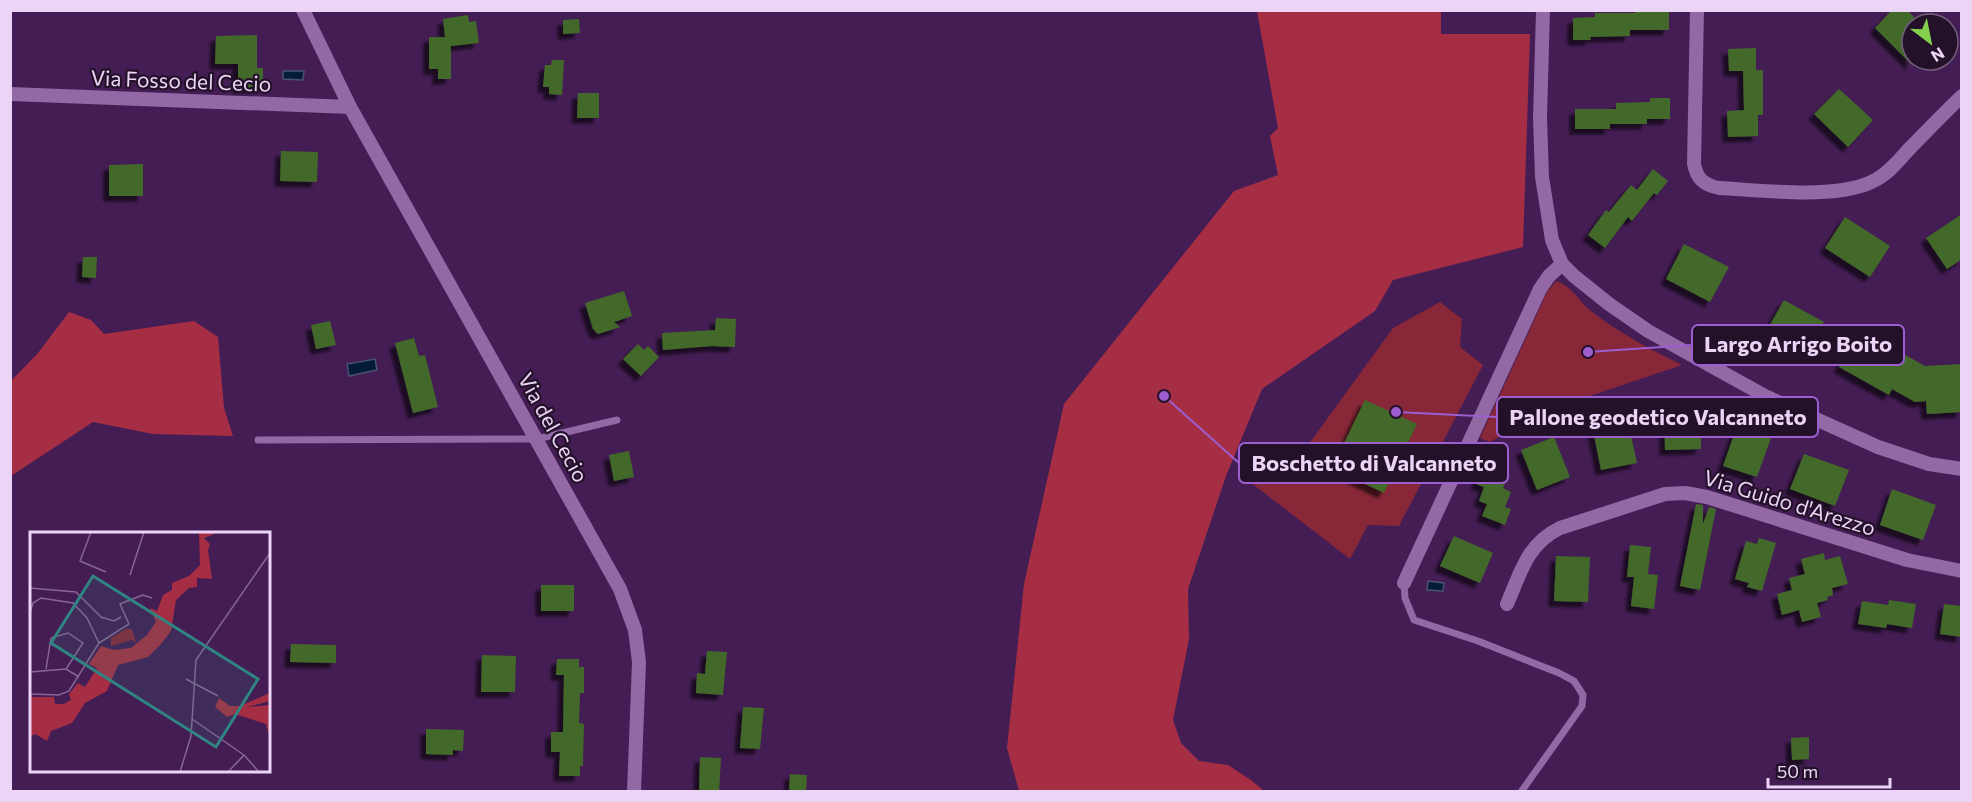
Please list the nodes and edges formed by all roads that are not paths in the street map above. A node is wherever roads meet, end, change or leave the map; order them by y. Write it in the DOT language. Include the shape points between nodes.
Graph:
graph roads {
  1 [pos="303,10"];
  2 [pos="1543,10"];
  3 [pos="1697,10"];
  4 [pos="10,94"];
  5 [pos="1962,96"];
  6 [pos="350,107"];
  7 [pos="1562,264"];
  8 [pos="617,420"];
  9 [pos="537,439"];
  10 [pos="258,440"];
  11 [pos="1962,469"];
  12 [pos="1962,571"];
  13 [pos="1404,583"];
  14 [pos="1507,604"];
  15 [pos="634,792"];
  16 [pos="1521,792"];
  1 -- 6 [label="street, Via del Cecio"];
  2 -- 7 [label="street" via="1542,177 1552,240"];
  3 -- 5 [label="street" via="1694,164 1699,178 1710,186 1821,192 1860,187 1885,173"];
  4 -- 6 [label="street, Via Fosso del Cecio"];
  6 -- 9 [label="street, Via del Cecio"];
  7 -- 11 [label="street" via="1634,322 1783,405 1859,440 1917,460"];
  7 -- 13 [label="street" via="1540,289"];
  8 -- 9 [label="lane"];
  9 -- 10 [label="lane"];
  9 -- 15 [label="street, Via del Cecio" via="611,570 633,624 639,662"];
  12 -- 14 [label="street, Via Guido d'Arezzo" via="1907,560 1680,492 1660,495 1546,536 1531,551"];
  13 -- 16 [label="lane" via="1407,607 1414,620 1559,673 1574,681 1583,695 1582,706"];
}
